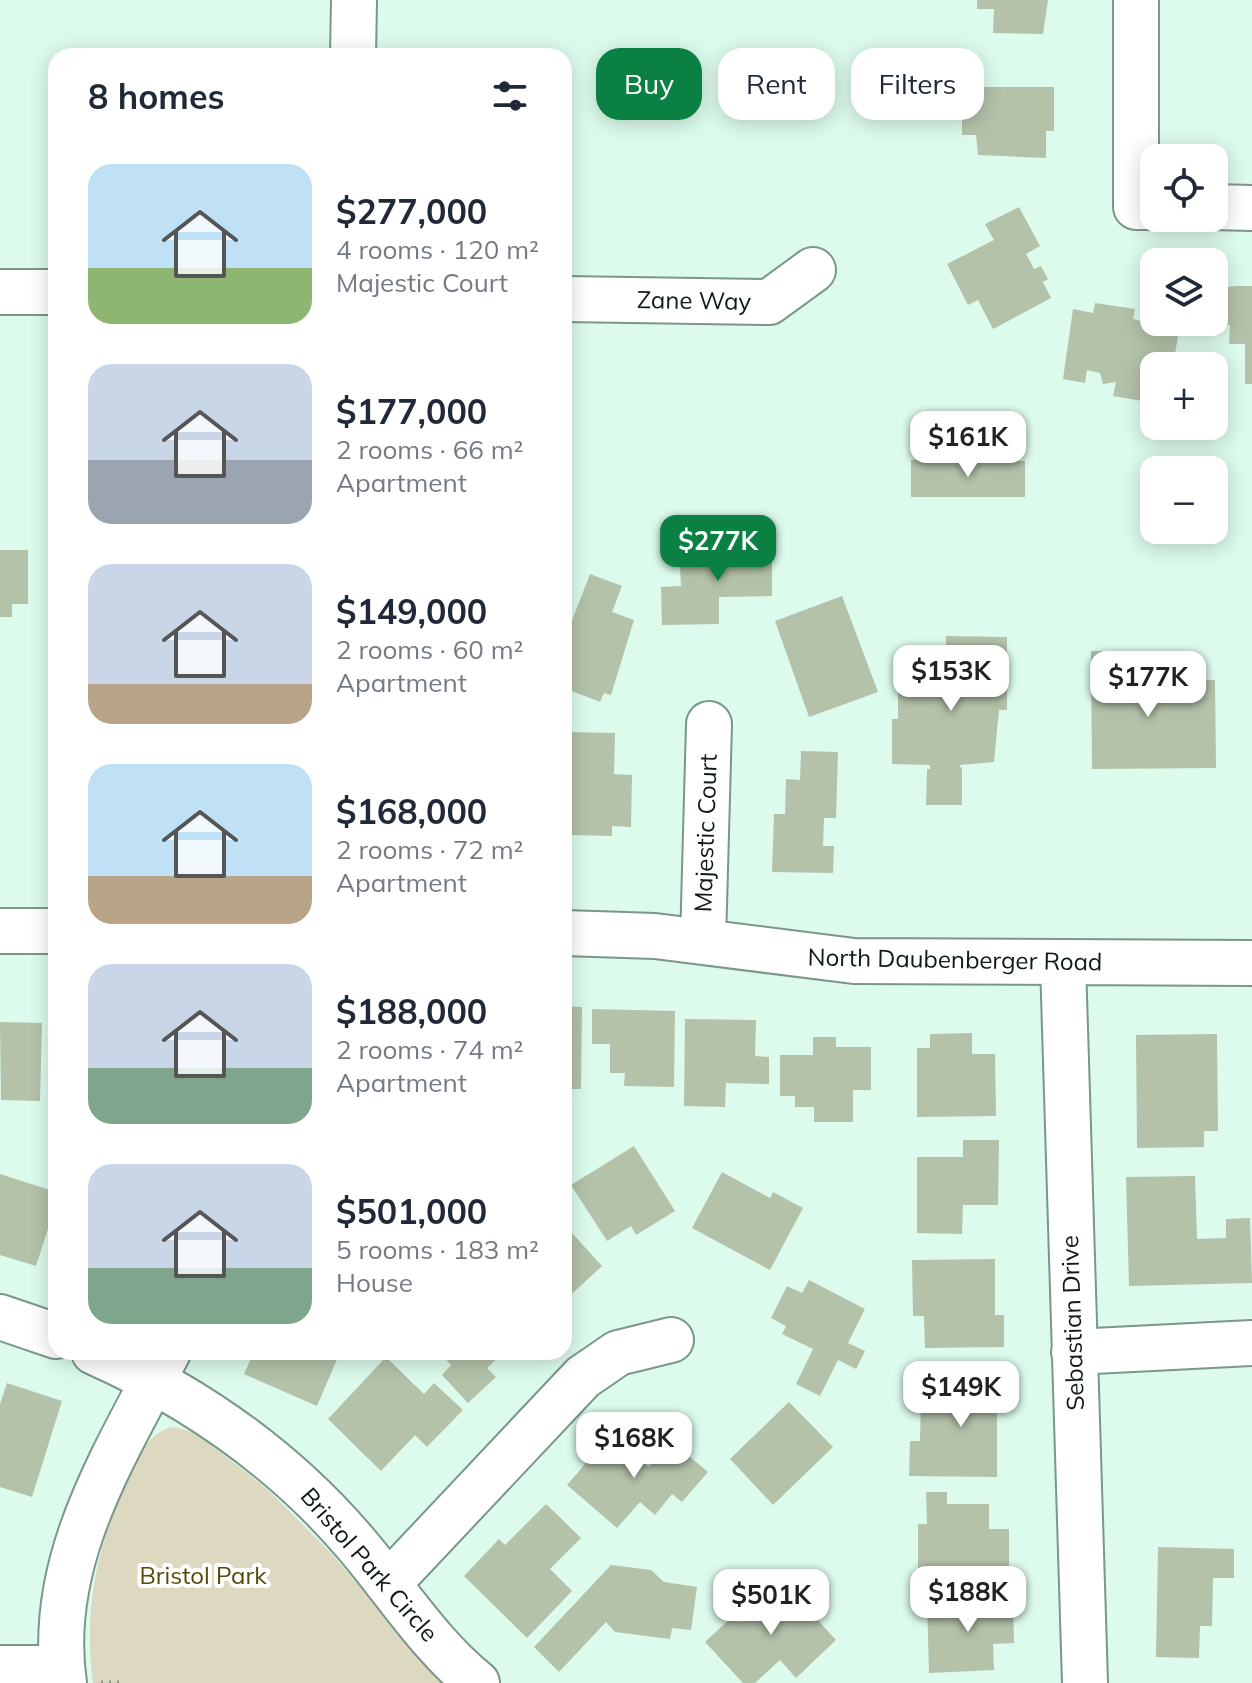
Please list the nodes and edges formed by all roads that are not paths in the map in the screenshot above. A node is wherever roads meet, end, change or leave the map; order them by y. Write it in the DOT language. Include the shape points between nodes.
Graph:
graph roads {
  1 [pos="354,0"];
  2 [pos="1136,0"];
  3 [pos="353,48"];
  4 [pos="1142,144"];
  5 [pos="1228,207"];
  6 [pos="1252,208"];
  7 [pos="813,270"];
  8 [pos="0,292"];
  9 [pos="48,292"];
  10 [pos="572,299"];
  11 [pos="709,724"];
  12 [pos="0,931"];
  13 [pos="48,931"];
  14 [pos="572,933"];
  15 [pos="703,942"];
  16 [pos="1063,963"];
  17 [pos="1252,963"];
  18 [pos="0,1317"];
  19 [pos="48,1333"];
  20 [pos="671,1340"];
  21 [pos="1252,1343"];
  22 [pos="1074,1352"];
  23 [pos="130,1360"];
  24 [pos="161,1367"];
  25 [pos="388,1584"];
  26 [pos="0,1668"];
  27 [pos="76,1678"];
  28 [pos="477,1683"];
  29 [pos="1085,1683"];
  1 -- 3 [label="street"];
  2 -- 4 [label="street"];
  5 -- 6 [label="street"];
  7 -- 10 [label="street, Zane Way" via="769,302"];
  8 -- 9 [label="street"];
  11 -- 15 [label="street, Majestic Court"];
  12 -- 13 [label="street"];
  14 -- 15 [label="street, North Daubenberger Road"];
  15 -- 16 [label="street, North Daubenberger Road" via="826,960"];
  16 -- 17 [label="street, North Daubenberger Road"];
  16 -- 22 [label="street, Sebastian Drive"];
  18 -- 19 [label="street"];
  20 -- 25 [label="street" via="618,1353 583,1377"];
  21 -- 22 [label="street"];
  22 -- 29 [label="street, Sebastian Drive"];
  23 -- 24 [label="street, Bristol Park Circle"];
  24 -- 25 [label="street, Bristol Park Circle" via="327,1512"];
  24 -- 27 [label="street" via="97,1489 78,1538 64,1602"];
  25 -- 28 [label="street, Bristol Park Circle"];
  26 -- 27 [label="street"];
}
